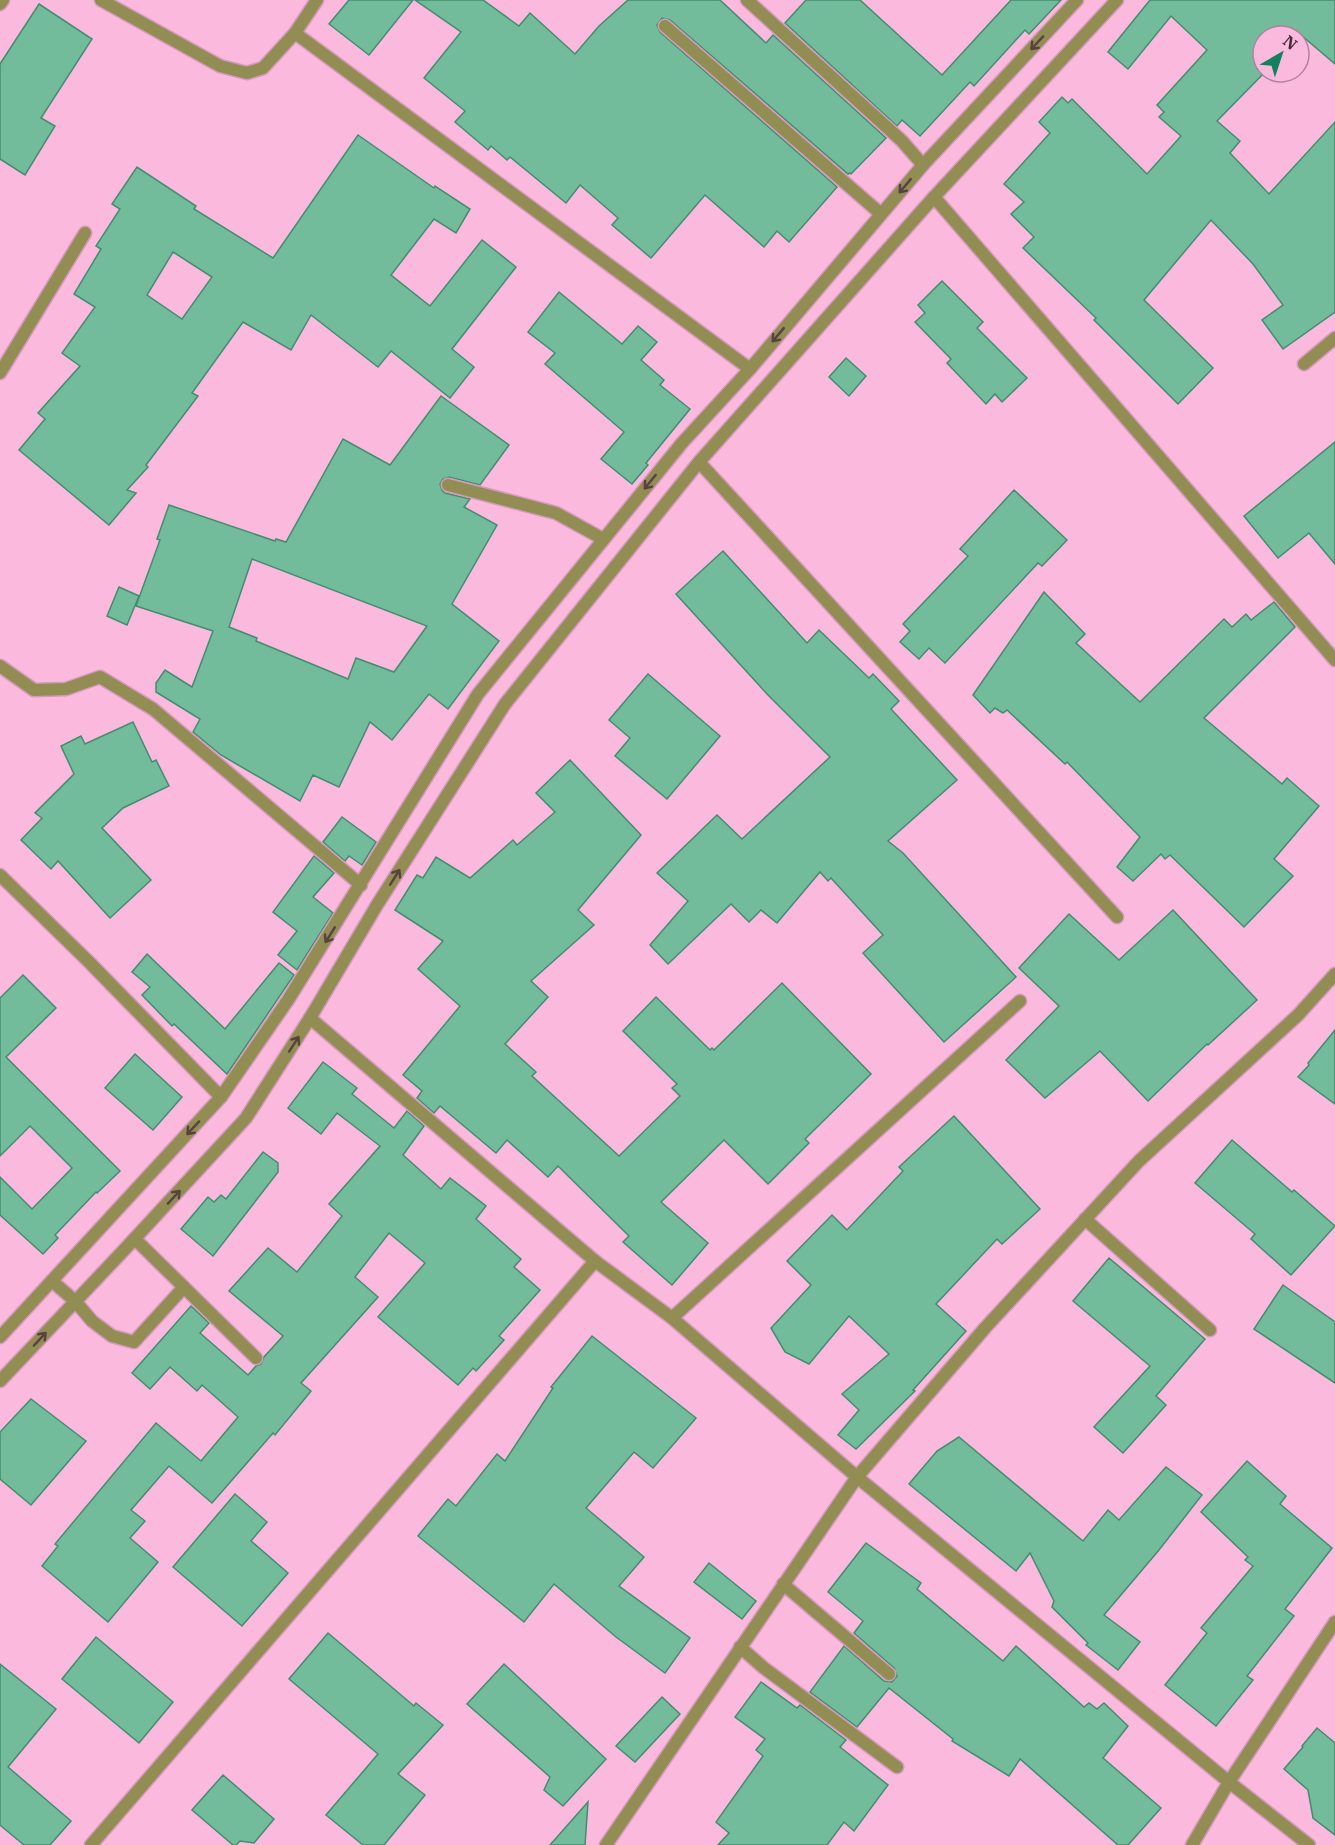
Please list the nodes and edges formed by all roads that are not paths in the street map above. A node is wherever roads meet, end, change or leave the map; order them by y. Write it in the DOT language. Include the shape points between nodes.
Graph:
graph roads {
  1 [pos="3,0"];
  2 [pos="101,0"];
  3 [pos="317,0"];
  4 [pos="747,0"];
  5 [pos="1077,0"];
  6 [pos="1117,0"];
  7 [pos="0,4"];
  8 [pos="665,26"];
  9 [pos="295,33"];
  10 [pos="923,165"];
  11 [pos="934,197"];
  12 [pos="881,214"];
  13 [pos="85,233"];
  14 [pos="1335,338"];
  15 [pos="1304,364"];
  16 [pos="750,369"];
  17 [pos="0,373"];
  18 [pos="699,462"];
  19 [pos="448,485"];
  20 [pos="603,539"];
  21 [pos="1335,660"];
  22 [pos="0,666"];
  23 [pos="0,875"];
  24 [pos="361,885"];
  25 [pos="1116,917"];
  26 [pos="1335,974"];
  27 [pos="1020,1001"];
  28 [pos="310,1018"];
  29 [pos="221,1097"];
  30 [pos="1085,1219"];
  31 [pos="135,1239"];
  32 [pos="595,1261"];
  33 [pos="52,1281"];
  34 [pos="184,1287"];
  35 [pos="75,1301"];
  36 [pos="672,1318"];
  37 [pos="1210,1329"];
  38 [pos="0,1337"];
  39 [pos="256,1358"];
  40 [pos="0,1381"];
  41 [pos="857,1477"];
  42 [pos="783,1584"];
  43 [pos="1335,1622"];
  44 [pos="740,1647"];
  45 [pos="889,1674"];
  46 [pos="897,1767"];
  47 [pos="1229,1782"];
  48 [pos="91,1845"];
  49 [pos="606,1845"];
  50 [pos="1192,1845"];
  51 [pos="1309,1845"];
  1 -- 7 [label="street"];
  2 -- 9 [label="street" via="220,66 247,73 263,68"];
  3 -- 9 [label="street"];
  4 -- 10 [label="street" via="902,141"];
  5 -- 10 [label="street, one-way"];
  6 -- 11 [label="street"];
  8 -- 12 [label="street"];
  9 -- 16 [label="street"];
  10 -- 12 [label="street, one-way"];
  11 -- 18 [label="street"];
  11 -- 21 [label="street"];
  12 -- 16 [label="street, one-way"];
  13 -- 17 [label="street"];
  14 -- 15 [label="street"];
  16 -- 20 [label="street, one-way" via="682,443"];
  18 -- 25 [label="street"];
  28 -- 18 [label="street, one-way" via="505,704"];
  19 -- 20 [label="street" via="556,513"];
  20 -- 24 [label="street" via="478,694"];
  22 -- 24 [label="street" via="34,690 66,689 100,677 153,709"];
  23 -- 29 [label="street"];
  24 -- 29 [label="street, one-way"];
  26 -- 30 [label="street" via="1298,1015 1139,1161"];
  27 -- 36 [label="street"];
  31 -- 28 [label="street, one-way" via="246,1118"];
  28 -- 32 [label="street"];
  29 -- 33 [label="street, one-way"];
  30 -- 37 [label="street"];
  30 -- 41 [label="street"];
  31 -- 34 [label="street"];
  31 -- 35 [label="street"];
  32 -- 36 [label="street"];
  32 -- 48 [label="street"];
  33 -- 35 [label="street"];
  33 -- 38 [label="street"];
  34 -- 35 [label="street" via="134,1342 112,1336 92,1322"];
  34 -- 39 [label="street"];
  40 -- 35 [label="street, one-way"];
  36 -- 41 [label="street"];
  41 -- 42 [label="street"];
  41 -- 47 [label="street"];
  42 -- 44 [label="street"];
  42 -- 45 [label="street"];
  43 -- 47 [label="street"];
  44 -- 46 [label="street"];
  44 -- 49 [label="street"];
  47 -- 50 [label="street"];
  47 -- 51 [label="street"];
}
